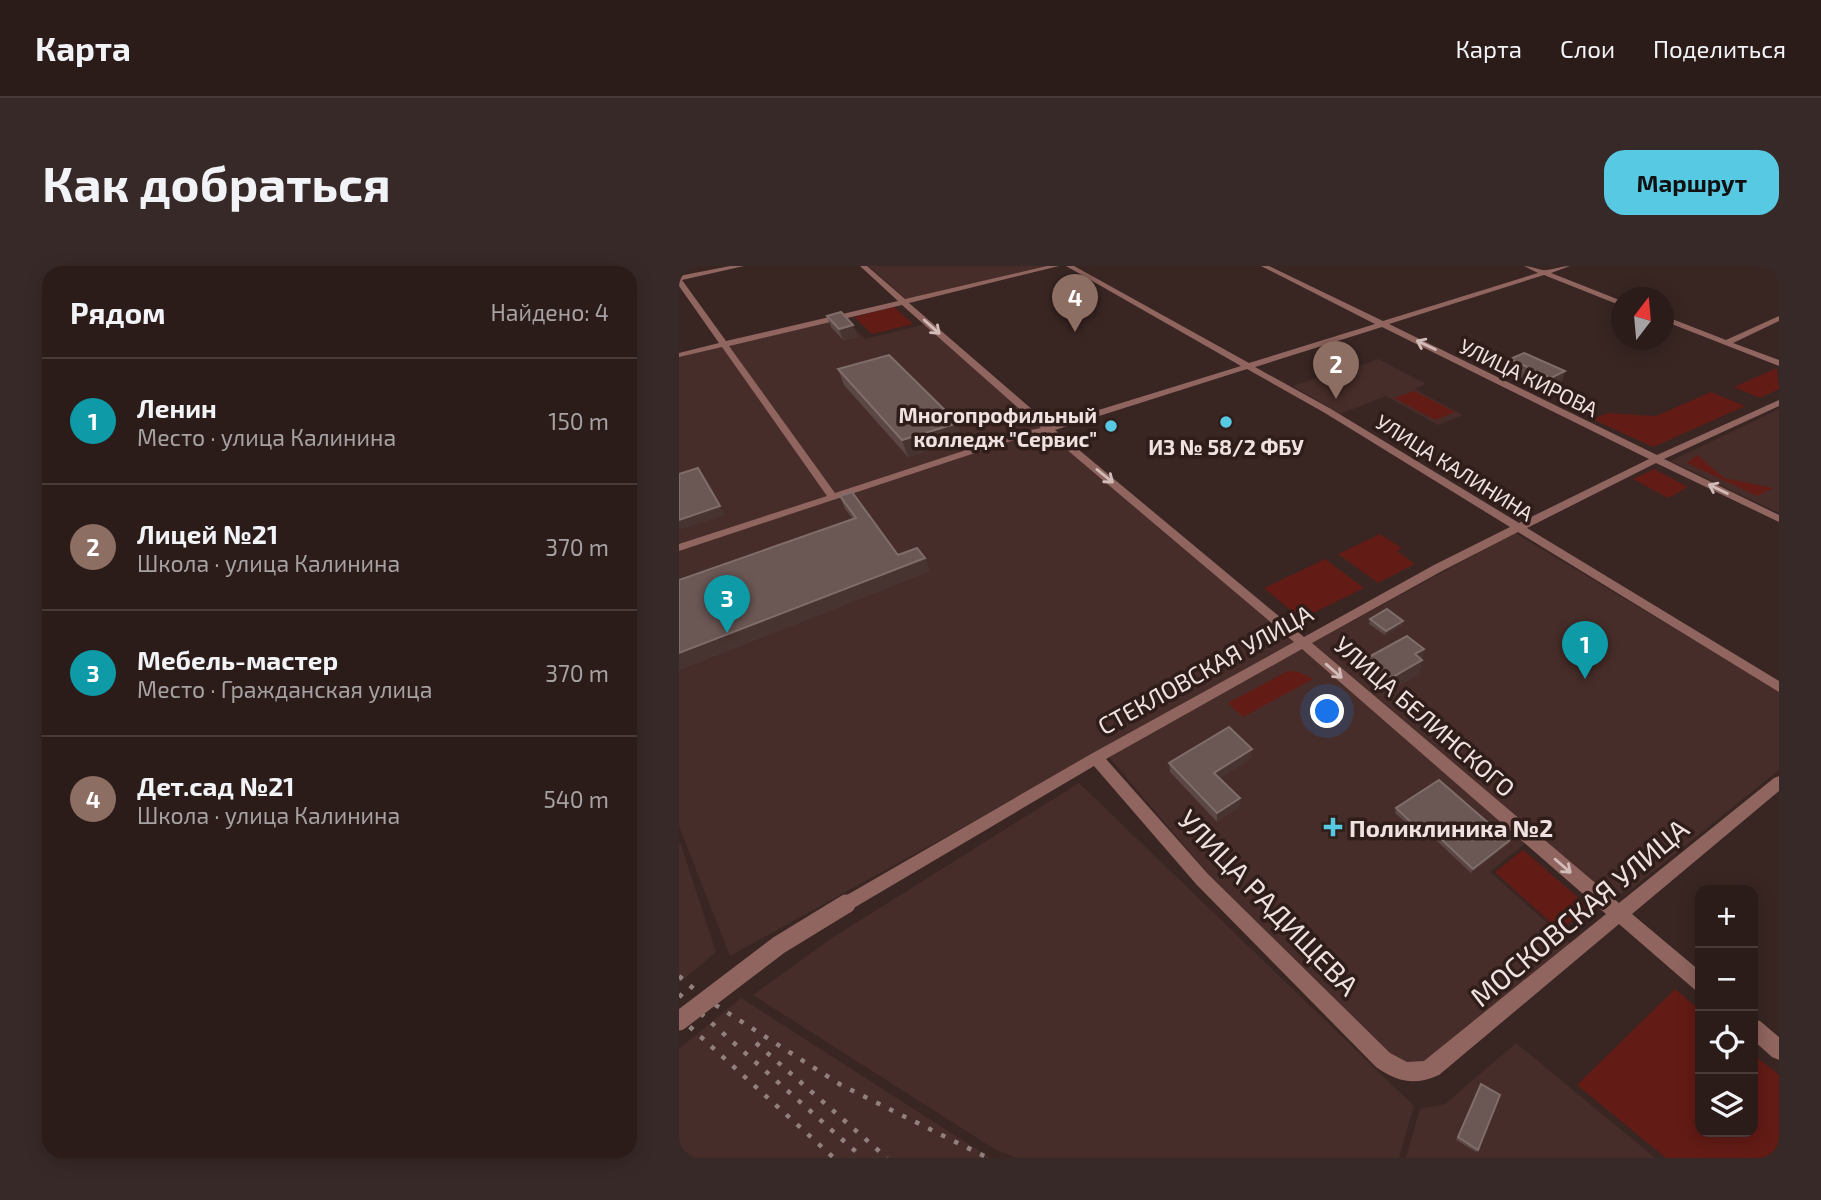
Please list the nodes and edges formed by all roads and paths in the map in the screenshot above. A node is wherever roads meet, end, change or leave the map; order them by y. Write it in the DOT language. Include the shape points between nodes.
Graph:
graph roads {
  1 [pos="741,266"];
  2 [pos="863,266"];
  3 [pos="1056,266"];
  4 [pos="1069,266"];
  5 [pos="1264,266"];
  6 [pos="1527,266"];
  7 [pos="1567,266"];
  8 [pos="1546,273"];
  9 [pos="679,280"];
  10 [pos="1611,299"];
  11 [pos="903,302"];
  12 [pos="1779,318"];
  13 [pos="1674,323"];
  14 [pos="1383,324"];
  15 [pos="1728,342"];
  16 [pos="723,345"];
  17 [pos="679,355"];
  18 [pos="1779,363"];
  19 [pos="1249,366"];
  20 [pos="1779,403"];
  21 [pos="1048,429"];
  22 [pos="1656,459"];
  23 [pos="833,497"];
  24 [pos="1779,519"];
  25 [pos="1516,528"];
  26 [pos="679,548"];
  27 [pos="1301,643"];
  28 [pos="1779,687"];
  29 [pos="1096,758"];
  30 [pos="1779,782"];
  31 [pos="1618,913"];
  32 [pos="1695,979"];
  33 [pos="679,1021"];
  34 [pos="1758,1032"];
  35 [pos="1779,1050"];
  36 [pos="1410,1073"];
  1 -- 9 [label="street"];
  2 -- 11 [label="street, УЛИЦА БЕЛИНСКОГО"];
  3 -- 11 [label="street"];
  4 -- 19 [label="street, УЛИЦА КАЛИНИНА"];
  5 -- 14 [label="street, УЛИЦА КИРОВА"];
  6 -- 8 [label="street"];
  7 -- 8 [label="street"];
  8 -- 10 [label="street"];
  8 -- 14 [label="street"];
  9 -- 16 [label="street"];
  11 -- 16 [label="street"];
  11 -- 21 [label="street, УЛИЦА БЕЛИНСКОГО, one-way"];
  12 -- 15 [label="street"];
  13 -- 15 [label="street"];
  14 -- 19 [label="street"];
  22 -- 14 [label="street, УЛИЦА КИРОВА, one-way"];
  15 -- 18 [label="street"];
  16 -- 17 [label="street"];
  16 -- 23 [label="street"];
  19 -- 21 [label="street"];
  19 -- 25 [label="street, УЛИЦА КАЛИНИНА"];
  20 -- 22 [label="street, СТЕКЛОВСКАЯ УЛИЦА"];
  21 -- 23 [label="street"];
  21 -- 27 [label="street, УЛИЦА БЕЛИНСКОГО, one-way"];
  24 -- 22 [label="street, УЛИЦА КИРОВА, one-way"];
  22 -- 25 [label="street, СТЕКЛОВСКАЯ УЛИЦА"];
  23 -- 26 [label="street"];
  25 -- 27 [label="street, СТЕКЛОВСКАЯ УЛИЦА"];
  25 -- 28 [label="street, УЛИЦА КАЛИНИНА"];
  27 -- 29 [label="street, СТЕКЛОВСКАЯ УЛИЦА"];
  27 -- 31 [label="street, УЛИЦА БЕЛИНСКОГО, one-way"];
  29 -- 33 [label="street, СТЕКЛОВСКАЯ УЛИЦА, bridge" via="779,945"];
  29 -- 36 [label="street, УЛИЦА РАДИЩЕВА" via="1202,878 1383,1060"];
  30 -- 31 [label="street, МОСКОВСКАЯ УЛИЦА"];
  31 -- 32 [label="street, УЛИЦА БЕЛИНСКОГО"];
  31 -- 36 [label="street, МОСКОВСКАЯ УЛИЦА" via="1432,1068"];
  34 -- 35 [label="street"];
}
